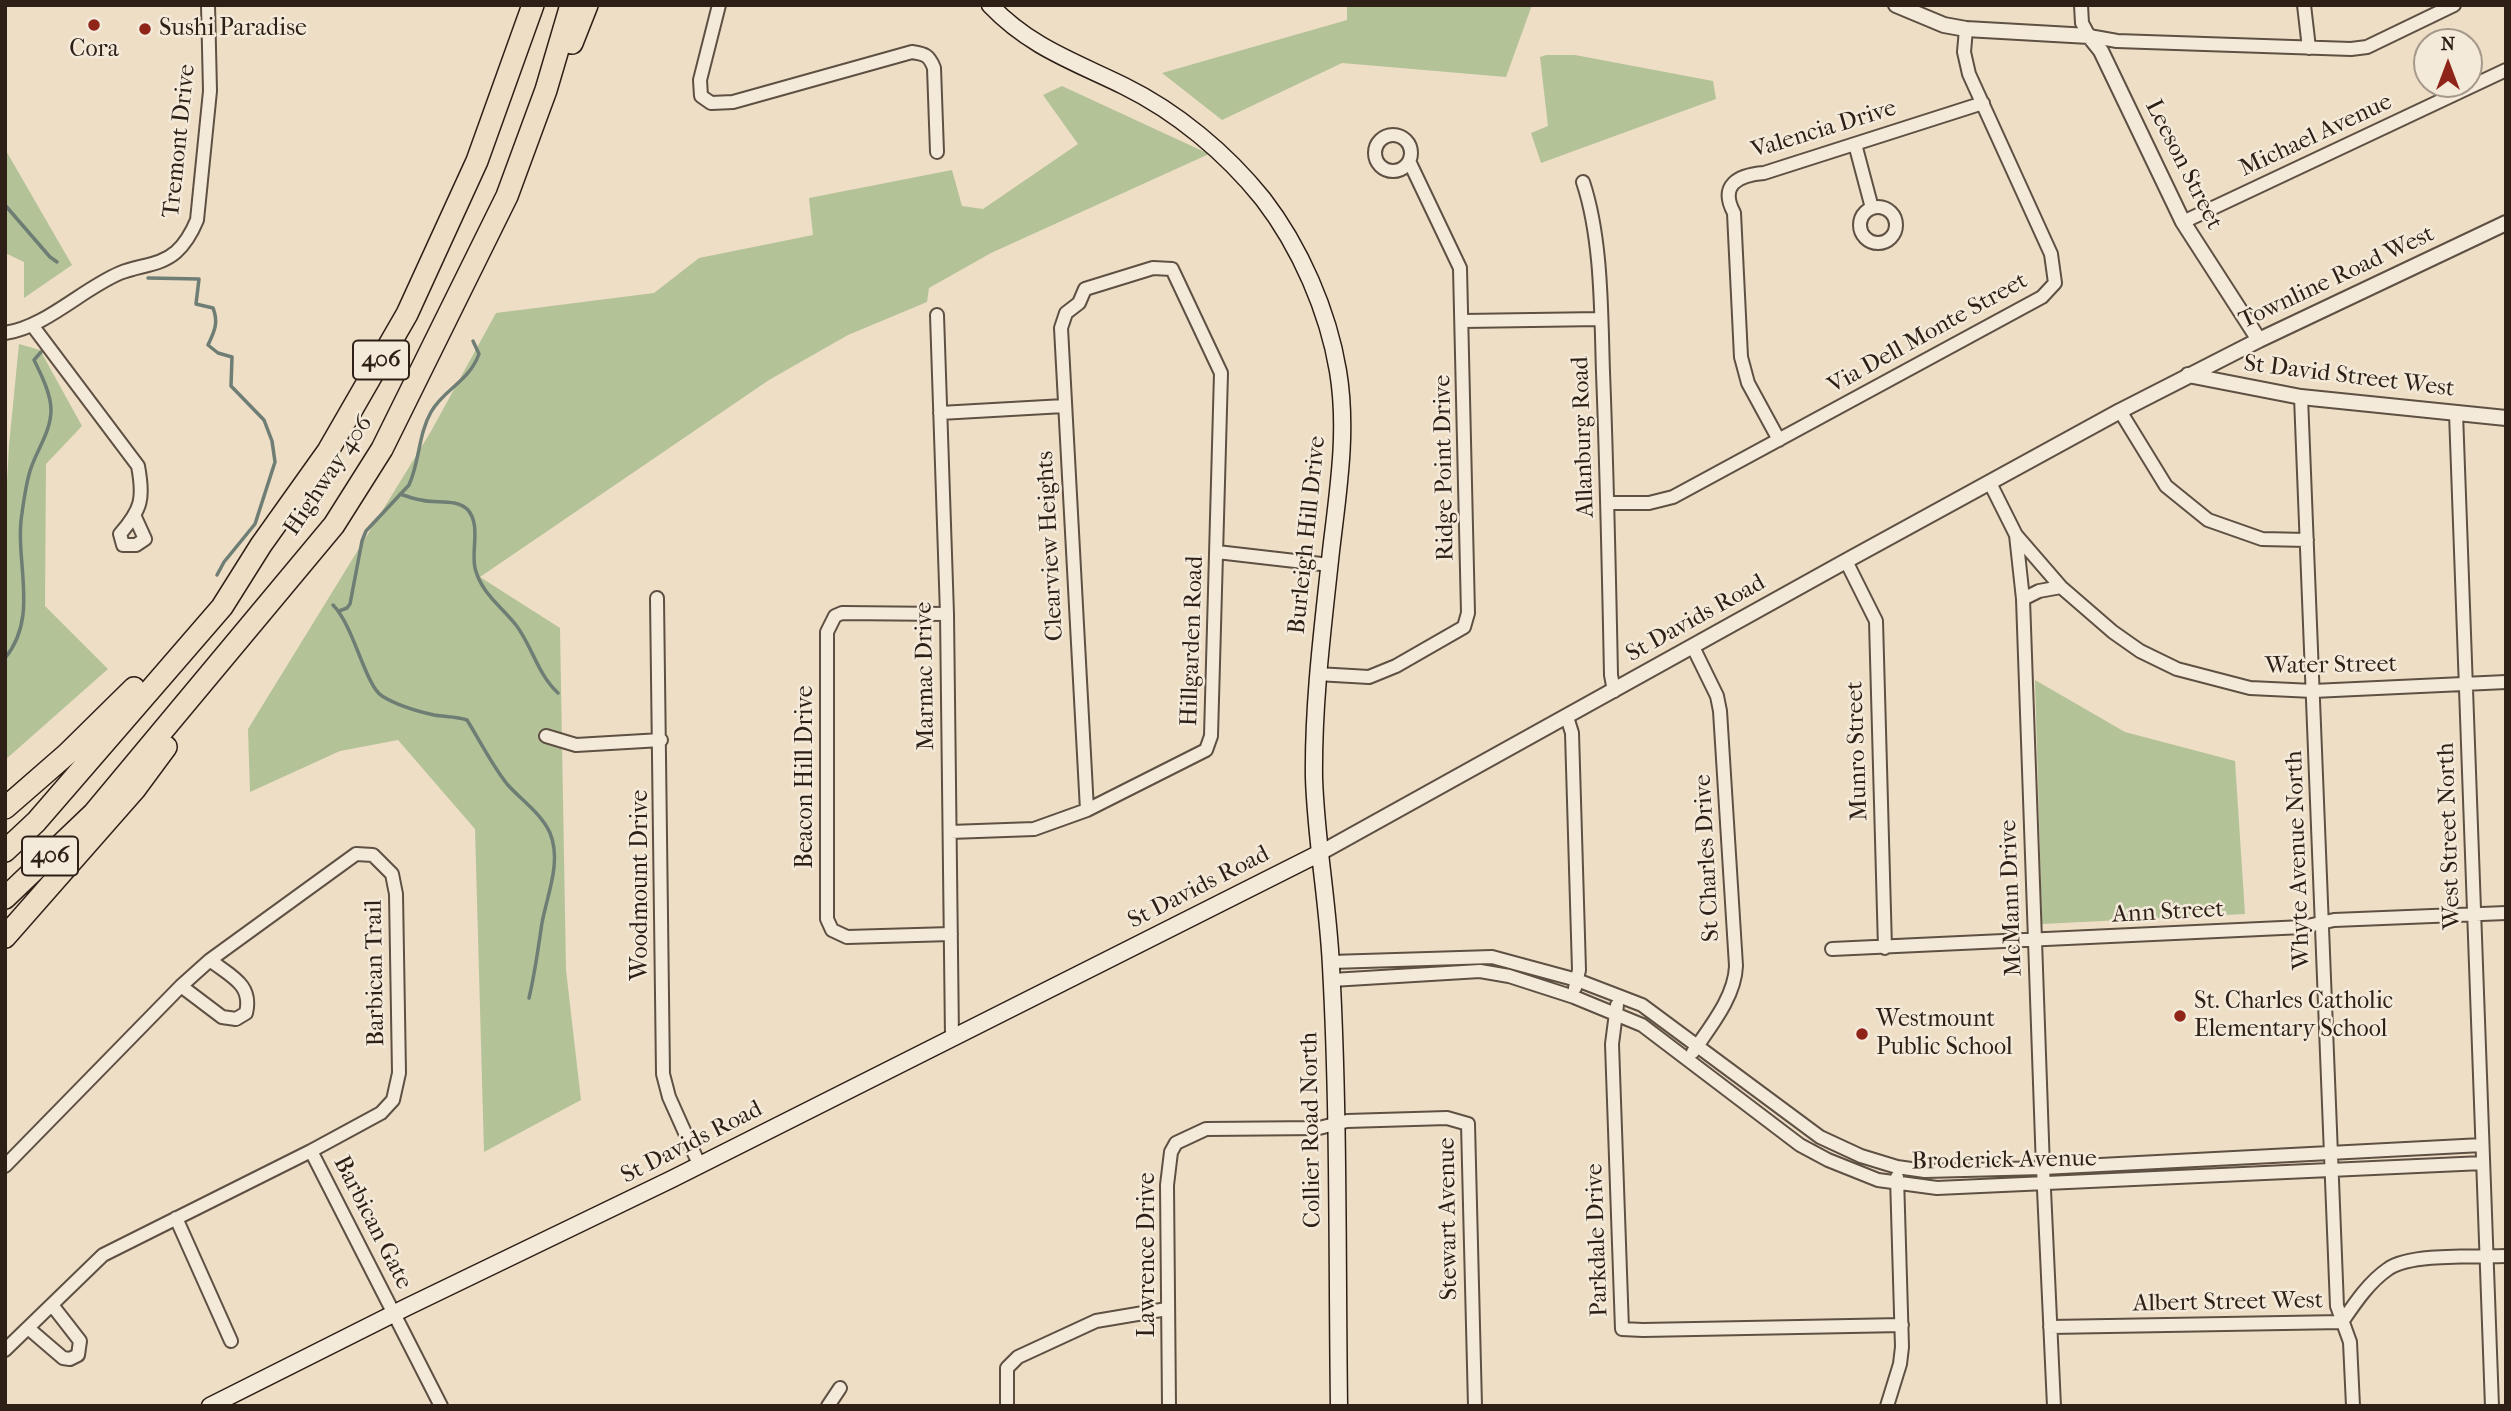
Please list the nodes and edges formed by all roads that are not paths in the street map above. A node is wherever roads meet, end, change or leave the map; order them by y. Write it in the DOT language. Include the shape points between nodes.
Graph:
graph roads {
  1 [pos="208,5"];
  2 [pos="519,5"];
  3 [pos="533,5"];
  4 [pos="571,5"];
  5 [pos="587,5"];
  6 [pos="719,5"];
  7 [pos="990,5"];
  8 [pos="1896,5"];
  9 [pos="2081,5"];
  10 [pos="2304,5"];
  11 [pos="2454,5"];
  12 [pos="1966,29"];
  13 [pos="2089,37"];
  14 [pos="2309,48"];
  15 [pos="2506,70"];
  16 [pos="1983,103"];
  17 [pos="1855,144"];
  18 [pos="937,152"];
  19 [pos="477,161"];
  20 [pos="1409,161"];
  21 [pos="1583,182"];
  22 [pos="507,196"];
  23 [pos="1872,208"];
  24 [pos="2183,222"];
  25 [pos="2506,223"];
  26 [pos="1085,289"];
  27 [pos="937,314"];
  28 [pos="1601,319"];
  29 [pos="1463,321"];
  30 [pos="32,326"];
  31 [pos="5,333"];
  32 [pos="2259,340"];
  33 [pos="2188,375"];
  34 [pos="2301,397"];
  35 [pos="1064,406"];
  36 [pos="2120,411"];
  37 [pos="940,413"];
  38 [pos="2456,414"];
  39 [pos="2506,418"];
  40 [pos="1779,440"];
  41 [pos="1990,483"];
  42 [pos="1608,503"];
  43 [pos="135,517"];
  44 [pos="334,525"];
  45 [pos="2016,535"];
  46 [pos="2307,540"];
  47 [pos="261,545"];
  48 [pos="1217,552"];
  49 [pos="1846,561"];
  50 [pos="1330,565"];
  51 [pos="2061,587"];
  52 [pos="657,598"];
  53 [pos="2023,599"];
  54 [pos="947,614"];
  55 [pos="1692,647"];
  56 [pos="1317,674"];
  57 [pos="2506,682"];
  58 [pos="2466,684"];
  59 [pos="1614,691"];
  60 [pos="2313,691"];
  61 [pos="1567,717"];
  62 [pos="546,736"];
  63 [pos="661,740"];
  64 [pos="5,808"];
  65 [pos="1087,810"];
  66 [pos="950,832"];
  67 [pos="5,851"];
  68 [pos="1320,853"];
  69 [pos="5,898"];
  70 [pos="2506,913"];
  71 [pos="2474,914"];
  72 [pos="2323,923"];
  73 [pos="951,934"];
  74 [pos="5,937"];
  75 [pos="2035,940"];
  76 [pos="1885,948"];
  77 [pos="1832,949"];
  78 [pos="210,960"];
  79 [pos="1331,962"];
  80 [pos="1332,980"];
  81 [pos="1577,980"];
  82 [pos="181,986"];
  83 [pos="1620,996"];
  84 [pos="1574,997"];
  85 [pos="1615,1012"];
  86 [pos="952,1037"];
  87 [pos="1696,1046"];
  88 [pos="1687,1059"];
  89 [pos="1335,1124"];
  90 [pos="2482,1145"];
  91 [pos="311,1151"];
  92 [pos="2330,1154"];
  93 [pos="2483,1163"];
  94 [pos="699,1164"];
  95 [pos="5,1166"];
  96 [pos="1897,1167"];
  97 [pos="2043,1168"];
  98 [pos="2330,1170"];
  99 [pos="2044,1183"];
  100 [pos="1897,1184"];
  101 [pos="176,1218"];
  102 [pos="2506,1256"];
  103 [pos="2488,1257"];
  104 [pos="52,1305"];
  105 [pos="1167,1310"];
  106 [pos="395,1313"];
  107 [pos="2342,1322"];
  108 [pos="1902,1325"];
  109 [pos="2050,1327"];
  110 [pos="27,1328"];
  111 [pos="231,1340"];
  112 [pos="5,1350"];
  113 [pos="840,1388"];
  114 [pos="210,1406"];
  115 [pos="441,1406"];
  116 [pos="828,1406"];
  117 [pos="1007,1406"];
  118 [pos="1169,1406"];
  119 [pos="1339,1406"];
  120 [pos="1475,1406"];
  121 [pos="1887,1406"];
  122 [pos="2054,1406"];
  123 [pos="2353,1406"];
  124 [pos="2492,1406"];
  1 -- 30 [label="street, Tremont Drive" via="209,91 197,220 191,233 176,253 92,286"];
  2 -- 19 [label="highway"];
  3 -- 19 [label="highway, Highway 406 / 406"];
  4 -- 22 [label="highway, Highway 406 / 406"];
  5 -- 22 [label="highway"];
  6 -- 18 [label="street" via="700,80 701,96 711,103 733,102 912,51 930,57 934,68"];
  7 -- 50 [label="main road, Burleigh Hill Drive" via="1046,50 1165,109 1201,136 1263,200 1287,236 1311,281 1338,371 1342,457"];
  8 -- 12 [label="street"];
  9 -- 13 [label="street, Leeson Street"];
  10 -- 14 [label="street"];
  11 -- 14 [label="street" via="2367,47"];
  12 -- 13 [label="street"];
  12 -- 16 [label="street, Via Dell Monte Street" via="1969,74"];
  13 -- 14 [label="street"];
  13 -- 24 [label="street, Leeson Street" via="2101,51"];
  15 -- 24 [label="street, Michael Avenue"];
  16 -- 17 [label="street, Valencia Drive"];
  16 -- 40 [label="street, Via Dell Monte Street" via="2051,254 2055,283 2042,297"];
  17 -- 23 [label="street"];
  17 -- 40 [label="street, Valencia Drive" via="1744,175 1731,186 1728,202 1734,214 1741,357 1748,383"];
  19 -- 47 [label="highway, Highway 406 / 406" via="401,325 328,451"];
  20 -- 29 [label="street, Ridge Point Drive" via="1459,263"];
  21 -- 28 [label="street, Allanburg Road" via="1592,210"];
  22 -- 44 [label="highway, Highway 406 / 406" via="383,449"];
  24 -- 32 [label="street, Leeson Street"];
  25 -- 32 [label="street, Townline Road West"];
  26 -- 35 [label="street, Clearview Heights" via="1079,303 1066,313 1061,328"];
  26 -- 48 [label="street, Hillgarden Road" via="1153,268 1172,269 1221,373"];
  27 -- 37 [label="street, Marmac Drive"];
  28 -- 29 [label="street"];
  28 -- 42 [label="street, Allanburg Road"];
  29 -- 56 [label="street, Ridge Point Drive" via="1468,613 1464,627 1369,677"];
  30 -- 31 [label="street, Tremont Drive"];
  30 -- 43 [label="street" via="138,466 142,490"];
  32 -- 33 [label="street, Townline Road West"];
  33 -- 34 [label="street, St David Street West"];
  33 -- 36 [label="street, St Davids Road"];
  34 -- 38 [label="street, St David Street West"];
  34 -- 46 [label="street, Whyte Avenue North"];
  35 -- 37 [label="street"];
  35 -- 65 [label="street, Clearview Heights"];
  36 -- 41 [label="street, St Davids Road"];
  36 -- 46 [label="street" via="2166,486 2208,520 2262,539"];
  37 -- 54 [label="street, Marmac Drive"];
  38 -- 39 [label="street, St David Street West"];
  38 -- 58 [label="street, West Street North"];
  40 -- 42 [label="street, Via Dell Monte Street" via="1673,498"];
  41 -- 45 [label="street, Water Street"];
  41 -- 49 [label="street, St Davids Road"];
  42 -- 59 [label="street, Allanburg Road"];
  44 -- 69 [label="highway, Highway 406 / 406" via="94,813"];
  44 -- 74 [label="highway" via="135,789"];
  45 -- 51 [label="street, Water Street"];
  45 -- 53 [label="street, McMann Drive"];
  46 -- 60 [label="street, Whyte Avenue North"];
  47 -- 64 [label="highway" via="122,700"];
  47 -- 67 [label="highway, Highway 406 / 406" via="222,607 36,822"];
  48 -- 50 [label="street"];
  48 -- 65 [label="street, Hillgarden Road" via="1211,736 1206,750"];
  49 -- 55 [label="street, St Davids Road"];
  49 -- 76 [label="street, Munro Street" via="1876,621"];
  50 -- 56 [label="main road, Burleigh Hill Drive"];
  51 -- 53 [label="street"];
  51 -- 60 [label="street, Water Street" via="2113,632 2177,669 2250,688"];
  52 -- 63 [label="street, Woodmount Drive"];
  53 -- 75 [label="street, McMann Drive"];
  54 -- 66 [label="street, Marmac Drive"];
  54 -- 73 [label="street, Beacon Hill Drive" via="842,613 835,616 827,632 827,919 832,930 847,936"];
  55 -- 59 [label="street, St Davids Road"];
  55 -- 87 [label="street, St Charles Drive" via="1720,711 1736,966 1730,993"];
  56 -- 68 [label="main road, Burleigh Hill Drive" via="1314,778"];
  57 -- 58 [label="street, Water Street"];
  58 -- 60 [label="street, Water Street"];
  58 -- 71 [label="street, West Street North"];
  59 -- 61 [label="street, St Davids Road"];
  60 -- 72 [label="street, Whyte Avenue North"];
  61 -- 68 [label="street, St Davids Road"];
  61 -- 81 [label="street" via="1572,733"];
  62 -- 63 [label="street" via="576,745"];
  63 -- 94 [label="street, Woodmount Drive" via="663,1074"];
  65 -- 66 [label="street, Hillgarden Road" via="1034,829"];
  66 -- 73 [label="street, Marmac Drive"];
  68 -- 79 [label="main road, Collier Road North"];
  68 -- 86 [label="main road, St Davids Road"];
  70 -- 71 [label="street, Ann Street"];
  71 -- 72 [label="street, Ann Street"];
  71 -- 90 [label="street, West Street North"];
  72 -- 75 [label="street, Ann Street" via="2302,928"];
  72 -- 92 [label="street, Whyte Avenue North"];
  73 -- 86 [label="street, Marmac Drive"];
  75 -- 76 [label="street, Ann Street"];
  75 -- 97 [label="street, McMann Drive"];
  76 -- 77 [label="street, Ann Street"];
  78 -- 82 [label="street, Barbican Trail"];
  78 -- 82 [label="street" via="243,986 249,999 246,1013 236,1019 222,1017"];
  78 -- 91 [label="street, Barbican Trail" via="356,855 373,855 392,874 399,1073 394,1100 381,1113"];
  79 -- 80 [label="main road, Collier Road North"];
  79 -- 81 [label="street, Broderick Avenue" via="1493,957"];
  80 -- 84 [label="street, Broderick Avenue" via="1480,971"];
  80 -- 89 [label="main road, Collier Road North"];
  81 -- 83 [label="street, Broderick Avenue"];
  81 -- 84 [label="street"];
  82 -- 95 [label="street, Barbican Trail"];
  83 -- 85 [label="street, Parkdale Drive"];
  83 -- 87 [label="street, Broderick Avenue" via="1642,1005"];
  84 -- 85 [label="street, Broderick Avenue"];
  85 -- 88 [label="street, Broderick Avenue" via="1642,1025"];
  85 -- 108 [label="street, Parkdale Drive" via="1612,1044 1622,1329"];
  86 -- 94 [label="main road, St Davids Road"];
  87 -- 88 [label="street, St Charles Drive"];
  87 -- 96 [label="street, Broderick Avenue" via="1820,1137"];
  88 -- 100 [label="street, Broderick Avenue" via="1800,1145 1857,1173"];
  89 -- 105 [label="street, Lawrence Drive" via="1206,1129 1176,1143 1167,1185"];
  89 -- 119 [label="main road, Collier Road North"];
  89 -- 120 [label="street, Stewart Avenue" via="1447,1118 1468,1124"];
  90 -- 92 [label="street, Broderick Avenue"];
  90 -- 93 [label="street, West Street North"];
  91 -- 101 [label="street, Barbican Trail"];
  91 -- 106 [label="street, Barbican Gate"];
  92 -- 97 [label="street, Broderick Avenue"];
  92 -- 98 [label="street, Whyte Avenue North"];
  93 -- 98 [label="street, Broderick Avenue"];
  93 -- 103 [label="street, West Street North"];
  94 -- 106 [label="main road, St Davids Road"];
  96 -- 97 [label="street, Broderick Avenue" via="1925,1171"];
  96 -- 100 [label="street"];
  97 -- 99 [label="street, McMann Drive"];
  98 -- 99 [label="street, Broderick Avenue"];
  98 -- 107 [label="street, Whyte Avenue North" via="2337,1306"];
  99 -- 100 [label="street, Broderick Avenue" via="1937,1188"];
  99 -- 109 [label="street, McMann Drive"];
  100 -- 108 [label="street"];
  101 -- 104 [label="street, Barbican Trail" via="103,1255"];
  101 -- 111 [label="street"];
  102 -- 103 [label="street, Albert Street West"];
  103 -- 107 [label="street, Albert Street West" via="2429,1258 2390,1267"];
  103 -- 124 [label="street, West Street North"];
  104 -- 110 [label="street, Barbican Trail"];
  104 -- 110 [label="street" via="80,1340 78,1355 64,1358"];
  105 -- 117 [label="street" via="1096,1321 1018,1357 1007,1368"];
  105 -- 118 [label="street, Lawrence Drive"];
  106 -- 114 [label="main road, St Davids Road"];
  106 -- 115 [label="street, Barbican Gate"];
  107 -- 109 [label="street, Albert Street West"];
  107 -- 123 [label="street, Whyte Avenue North" via="2350,1342"];
  108 -- 121 [label="street" via="1900,1364"];
  109 -- 122 [label="street, McMann Drive"];
  110 -- 112 [label="street, Barbican Trail"];
  113 -- 116 [label="street"];
}
